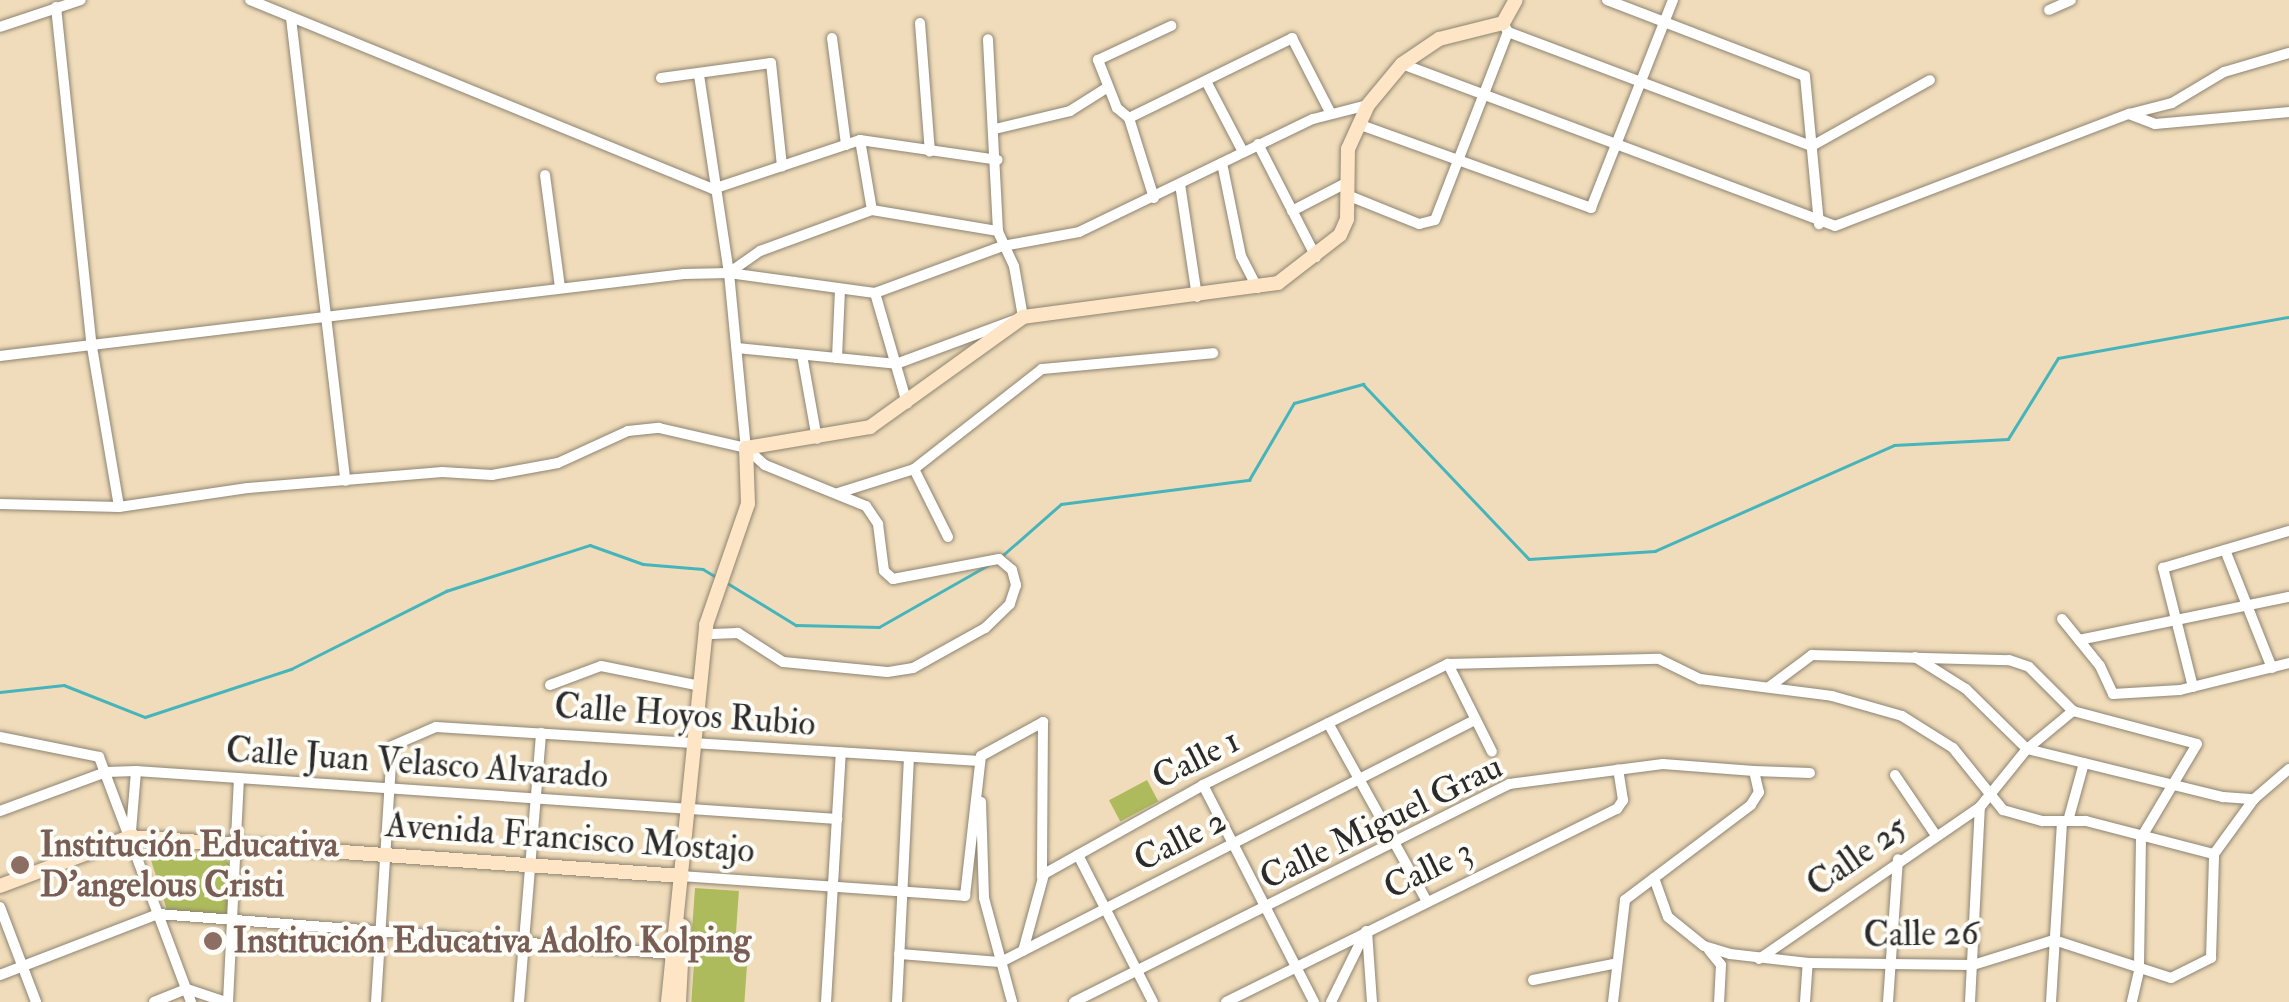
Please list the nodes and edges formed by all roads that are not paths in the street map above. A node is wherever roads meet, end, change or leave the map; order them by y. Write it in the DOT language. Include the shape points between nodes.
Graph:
graph roads {
  1 [pos="81,0"];
  2 [pos="250,0"];
  3 [pos="1516,0"];
  4 [pos="1607,0"];
  5 [pos="1672,0"];
  6 [pos="2072,0"];
  7 [pos="56,7"];
  8 [pos="2049,10"];
  9 [pos="291,18"];
  10 [pos="1663,22"];
  11 [pos="920,23"];
  12 [pos="1172,26"];
  13 [pos="0,27"];
  14 [pos="1506,28"];
  15 [pos="832,38"];
  16 [pos="988,39"];
  17 [pos="2289,53"];
  18 [pos="1402,64"];
  19 [pos="699,75"];
  20 [pos="661,78"];
  21 [pos="1930,80"];
  22 [pos="1638,82"];
  23 [pos="1206,83"];
  24 [pos="1108,88"];
  25 [pos="1484,95"];
  26 [pos="1368,105"];
  27 [pos="2289,112"];
  28 [pos="1331,114"];
  29 [pos="2129,114"];
  30 [pos="1130,118"];
  31 [pos="1358,124"];
  32 [pos="995,129"];
  33 [pos="860,140"];
  34 [pos="846,144"];
  35 [pos="1258,144"];
  36 [pos="1615,144"];
  37 [pos="1812,146"];
  38 [pos="930,152"];
  39 [pos="1243,152"];
  40 [pos="998,160"];
  41 [pos="1458,160"];
  42 [pos="1222,163"];
  43 [pos="782,166"];
  44 [pos="545,176"];
  45 [pos="1180,184"];
  46 [pos="1348,188"];
  47 [pos="713,190"];
  48 [pos="1154,198"];
  49 [pos="872,210"];
  50 [pos="1292,211"];
  51 [pos="1819,224"];
  52 [pos="998,231"];
  53 [pos="1002,246"];
  54 [pos="1317,258"];
  55 [pos="729,272"];
  56 [pos="560,288"];
  57 [pos="1257,288"];
  58 [pos="840,289"];
  59 [pos="875,293"];
  60 [pos="1196,297"];
  61 [pos="324,316"];
  62 [pos="1023,316"];
  63 [pos="92,347"];
  64 [pos="737,348"];
  65 [pos="1213,352"];
  66 [pos="802,354"];
  67 [pos="0,356"];
  68 [pos="836,358"];
  69 [pos="896,364"];
  70 [pos="907,403"];
  71 [pos="817,439"];
  72 [pos="746,448"];
  73 [pos="914,469"];
  74 [pos="345,480"];
  75 [pos="837,494"];
  76 [pos="0,504"];
  77 [pos="119,508"];
  78 [pos="2289,531"];
  79 [pos="948,537"];
  80 [pos="2225,550"];
  81 [pos="2289,597"];
  82 [pos="2245,608"];
  83 [pos="2062,619"];
  84 [pos="2177,624"];
  85 [pos="705,634"];
  86 [pos="2079,640"];
  87 [pos="1913,655"];
  88 [pos="2289,663"];
  89 [pos="1448,664"];
  90 [pos="2272,668"];
  91 [pos="550,684"];
  92 [pos="700,686"];
  93 [pos="1769,687"];
  94 [pos="2193,687"];
  95 [pos="2073,710"];
  96 [pos="1475,720"];
  97 [pos="1328,723"];
  98 [pos="540,734"];
  99 [pos="0,737"];
  100 [pos="694,743"];
  101 [pos="2027,750"];
  102 [pos="842,752"];
  103 [pos="1492,752"];
  104 [pos="909,757"];
  105 [pos="980,761"];
  106 [pos="2084,763"];
  107 [pos="2289,768"];
  108 [pos="1618,769"];
  109 [pos="106,772"];
  110 [pos="136,772"];
  111 [pos="1754,772"];
  112 [pos="1810,773"];
  113 [pos="1894,776"];
  114 [pos="239,778"];
  115 [pos="1360,780"];
  116 [pos="1202,784"];
  117 [pos="2170,785"];
  118 [pos="388,789"];
  119 [pos="536,798"];
  120 [pos="2254,799"];
  121 [pos="1984,803"];
  122 [pos="688,808"];
  123 [pos="0,811"];
  124 [pos="837,819"];
  125 [pos="2065,821"];
  126 [pos="1934,834"];
  127 [pos="130,837"];
  128 [pos="2141,838"];
  129 [pos="1393,843"];
  130 [pos="1233,844"];
  131 [pos="238,846"];
  132 [pos="1042,848"];
  133 [pos="2214,854"];
  134 [pos="386,855"];
  135 [pos="1078,855"];
  136 [pos="1898,860"];
  137 [pos="1064,863"];
  138 [pos="531,865"];
  139 [pos="682,876"];
  140 [pos="1042,876"];
  141 [pos="1654,878"];
  142 [pos="0,886"];
  143 [pos="833,887"];
  144 [pos="902,892"];
  145 [pos="1426,900"];
  146 [pos="0,907"];
  147 [pos="1268,907"];
  148 [pos="1105,909"];
  149 [pos="158,914"];
  150 [pos="233,924"];
  151 [pos="1366,930"];
  152 [pos="380,932"];
  153 [pos="2054,940"];
  154 [pos="525,943"];
  155 [pos="1704,946"];
  156 [pos="1022,951"];
  157 [pos="672,954"];
  158 [pos="899,954"];
  159 [pos="1758,959"];
  160 [pos="1001,962"];
  161 [pos="1808,962"];
  162 [pos="1613,964"];
  163 [pos="1890,964"];
  164 [pos="1973,965"];
  165 [pos="1296,966"];
  166 [pos="22,967"];
  167 [pos="2139,970"];
  168 [pos="1138,973"];
  169 [pos="0,975"];
  170 [pos="1533,980"];
  171 [pos="187,989"];
  172 [pos="1231,1001"];
  173 [pos="36,1002"];
  174 [pos="154,1002"];
  175 [pos="192,1002"];
  176 [pos="227,1002"];
  177 [pos="376,1002"];
  178 [pos="519,1002"];
  179 [pos="668,1002"];
  180 [pos="679,1002"];
  181 [pos="826,1002"];
  182 [pos="897,1002"];
  183 [pos="1012,1002"];
  184 [pos="1074,1002"];
  185 [pos="1152,1002"];
  186 [pos="1314,1002"];
  187 [pos="1331,1002"];
  188 [pos="1372,1002"];
  189 [pos="1613,1002"];
  190 [pos="1719,1002"];
  191 [pos="1805,1002"];
  192 [pos="1888,1002"];
  193 [pos="1970,1002"];
  194 [pos="2051,1002"];
  195 [pos="2132,1002"];
  1 -- 7 [label="street"];
  2 -- 9 [label="street"];
  3 -- 14 [label="street"];
  4 -- 10 [label="street"];
  5 -- 10 [label="street"];
  6 -- 8 [label="street"];
  7 -- 13 [label="street"];
  7 -- 63 [label="street"];
  9 -- 47 [label="street"];
  9 -- 61 [label="street"];
  10 -- 22 [label="street"];
  10 -- 37 [label="street" via="1806,76"];
  11 -- 38 [label="street"];
  12 -- 24 [label="street" via="1098,60"];
  14 -- 18 [label="street" via="1439,39"];
  14 -- 22 [label="street"];
  14 -- 25 [label="street"];
  15 -- 34 [label="street"];
  16 -- 32 [label="street"];
  17 -- 29 [label="street" via="2224,72 2172,104"];
  18 -- 25 [label="street"];
  18 -- 26 [label="street"];
  19 -- 20 [label="street"];
  19 -- 43 [label="street" via="771,63"];
  19 -- 47 [label="street"];
  21 -- 37 [label="street"];
  22 -- 36 [label="street"];
  22 -- 37 [label="street"];
  23 -- 28 [label="street" via="1292,38"];
  23 -- 30 [label="street"];
  23 -- 39 [label="street"];
  24 -- 30 [label="street"];
  24 -- 32 [label="street" via="1070,111"];
  25 -- 36 [label="street"];
  25 -- 41 [label="street"];
  26 -- 28 [label="street"];
  26 -- 31 [label="street"];
  27 -- 29 [label="street" via="2155,124"];
  28 -- 35 [label="street"];
  29 -- 51 [label="street" via="1846,224"];
  30 -- 48 [label="street"];
  31 -- 41 [label="street"];
  31 -- 46 [label="street"];
  32 -- 40 [label="street"];
  33 -- 34 [label="street"];
  33 -- 38 [label="street"];
  33 -- 49 [label="street"];
  34 -- 43 [label="street"];
  35 -- 39 [label="street"];
  35 -- 50 [label="street"];
  36 -- 41 [label="street" via="1591,208"];
  36 -- 51 [label="street"];
  37 -- 51 [label="street"];
  38 -- 40 [label="street"];
  39 -- 42 [label="street"];
  40 -- 52 [label="street"];
  41 -- 46 [label="street" via="1435,220 1426,224"];
  42 -- 45 [label="street"];
  42 -- 57 [label="street" via="1242,256"];
  43 -- 47 [label="street"];
  44 -- 56 [label="street"];
  45 -- 48 [label="street"];
  45 -- 60 [label="street"];
  46 -- 50 [label="street"];
  46 -- 54 [label="street" via="1340,235"];
  47 -- 55 [label="street"];
  48 -- 53 [label="street" via="1080,232"];
  49 -- 52 [label="street"];
  49 -- 55 [label="street" via="760,251"];
  50 -- 54 [label="street"];
  52 -- 53 [label="street"];
  53 -- 59 [label="street"];
  53 -- 62 [label="street" via="1014,266"];
  54 -- 57 [label="street"];
  55 -- 56 [label="street"];
  55 -- 58 [label="street"];
  55 -- 64 [label="street"];
  56 -- 61 [label="street"];
  57 -- 60 [label="street"];
  58 -- 59 [label="street"];
  58 -- 68 [label="street"];
  59 -- 69 [label="street"];
  60 -- 62 [label="street"];
  61 -- 63 [label="street"];
  61 -- 74 [label="street"];
  62 -- 69 [label="street"];
  62 -- 70 [label="street"];
  63 -- 67 [label="street"];
  63 -- 77 [label="street"];
  64 -- 66 [label="street"];
  64 -- 72 [label="street"];
  65 -- 73 [label="street" via="1042,369"];
  66 -- 68 [label="street"];
  66 -- 71 [label="street"];
  68 -- 69 [label="street"];
  69 -- 70 [label="street"];
  70 -- 71 [label="street" via="870,427"];
  71 -- 72 [label="street"];
  72 -- 74 [label="street" via="659,428 616,435 558,463 492,475"];
  72 -- 75 [label="street" via="765,465"];
  72 -- 85 [label="street" via="750,495"];
  73 -- 75 [label="street"];
  73 -- 79 [label="street"];
  74 -- 77 [label="street"];
  75 -- 85 [label="street" via="874,514 880,557 893,579 999,559 1012,570 1010,604 955,647 888,672 782,662 738,634"];
  76 -- 77 [label="street"];
  78 -- 80 [label="street"];
  80 -- 82 [label="street"];
  80 -- 84 [label="street" via="2163,568"];
  81 -- 82 [label="street"];
  82 -- 84 [label="street"];
  82 -- 90 [label="street"];
  83 -- 86 [label="street"];
  84 -- 86 [label="street"];
  84 -- 94 [label="street"];
  85 -- 92 [label="street"];
  86 -- 94 [label="street" via="2112,694"];
  87 -- 93 [label="street" via="1812,655"];
  87 -- 95 [label="street" via="2010,660 2029,667"];
  87 -- 101 [label="street" via="1966,688"];
  88 -- 90 [label="street"];
  89 -- 93 [label="street" via="1659,660 1700,679"];
  89 -- 96 [label="street"];
  89 -- 97 [label="street, Calle 1"];
  90 -- 94 [label="street"];
  91 -- 92 [label="street" via="602,666"];
  92 -- 100 [label="street"];
  93 -- 121 [label="street" via="1902,716 1953,748"];
  95 -- 101 [label="street"];
  95 -- 117 [label="street" via="2196,744"];
  96 -- 103 [label="street"];
  96 -- 115 [label="street, Calle 2"];
  97 -- 115 [label="street"];
  97 -- 116 [label="street, Calle 1"];
  98 -- 100 [label="street, Calle Hoyos Rubio"];
  98 -- 118 [label="street, Calle Hoyos Rubio" via="436,727 392,746"];
  98 -- 119 [label="street"];
  99 -- 109 [label="street" via="99,757"];
  100 -- 102 [label="street, Calle Hoyos Rubio"];
  100 -- 122 [label="street"];
  101 -- 106 [label="street"];
  101 -- 121 [label="street"];
  102 -- 104 [label="street, Calle Hoyos Rubio"];
  102 -- 124 [label="street"];
  104 -- 105 [label="street, Calle Hoyos Rubio"];
  104 -- 144 [label="street"];
  105 -- 132 [label="street" via="1043,722"];
  105 -- 144 [label="street, Avenida Francisco Mostajo" via="966,896"];
  105 -- 160 [label="street" via="984,898"];
  106 -- 117 [label="street"];
  106 -- 125 [label="street"];
  107 -- 120 [label="street"];
  108 -- 111 [label="street, Calle Miguel Grau" via="1663,764"];
  108 -- 129 [label="street, Calle Miguel Grau" via="1509,784"];
  108 -- 145 [label="street, Calle 3" via="1620,808"];
  109 -- 110 [label="street, Calle Juan Velasco Alvarado"];
  109 -- 123 [label="street, Calle Juan Velasco Alvarado"];
  109 -- 127 [label="street"];
  110 -- 114 [label="street, Calle Juan Velasco Alvarado"];
  110 -- 127 [label="street"];
  111 -- 112 [label="street, Calle Miguel Grau"];
  111 -- 141 [label="street" via="1759,792 1751,804"];
  113 -- 126 [label="street"];
  114 -- 118 [label="street, Calle Juan Velasco Alvarado"];
  114 -- 131 [label="street"];
  115 -- 129 [label="street"];
  115 -- 130 [label="street, Calle 2"];
  116 -- 130 [label="street"];
  116 -- 135 [label="street, Calle 1"];
  117 -- 120 [label="street"];
  117 -- 128 [label="street"];
  118 -- 119 [label="street, Calle Juan Velasco Alvarado"];
  118 -- 134 [label="street"];
  119 -- 122 [label="street, Calle Juan Velasco Alvarado"];
  119 -- 138 [label="street"];
  120 -- 133 [label="street"];
  121 -- 125 [label="street"];
  121 -- 126 [label="street, Calle 25"];
  121 -- 164 [label="street"];
  122 -- 124 [label="street, Calle Juan Velasco Alvarado"];
  122 -- 139 [label="street"];
  124 -- 143 [label="street"];
  125 -- 128 [label="street"];
  125 -- 153 [label="street"];
  126 -- 136 [label="street, Calle 25"];
  127 -- 131 [label="street, Avenida Francisco Mostajo"];
  127 -- 142 [label="street, Avenida Francisco Mostajo"];
  127 -- 149 [label="street"];
  128 -- 133 [label="street"];
  128 -- 167 [label="street"];
  129 -- 145 [label="street"];
  129 -- 147 [label="street, Calle Miguel Grau"];
  130 -- 147 [label="street"];
  130 -- 148 [label="street, Calle 2"];
  131 -- 134 [label="street, Avenida Francisco Mostajo"];
  131 -- 150 [label="street"];
  132 -- 137 [label="street"];
  132 -- 140 [label="street"];
  133 -- 167 [label="street" via="2212,956 2182,976"];
  134 -- 138 [label="street, Avenida Francisco Mostajo"];
  134 -- 152 [label="street"];
  135 -- 137 [label="street, Calle 1"];
  135 -- 148 [label="street"];
  136 -- 159 [label="street, Calle 25"];
  136 -- 163 [label="street"];
  137 -- 140 [label="street, Calle 1"];
  138 -- 139 [label="street, Avenida Francisco Mostajo"];
  138 -- 154 [label="street"];
  139 -- 143 [label="street, Avenida Francisco Mostajo"];
  139 -- 157 [label="street"];
  139 -- 180 [label="street"];
  140 -- 156 [label="street"];
  141 -- 155 [label="street, Calle 26" via="1668,917"];
  141 -- 162 [label="street" via="1625,900"];
  143 -- 144 [label="street, Avenida Francisco Mostajo"];
  143 -- 181 [label="street"];
  144 -- 158 [label="street"];
  145 -- 151 [label="street, Calle 3"];
  146 -- 166 [label="street"];
  147 -- 165 [label="street"];
  147 -- 168 [label="street, Calle Miguel Grau"];
  148 -- 156 [label="street, Calle 2"];
  148 -- 168 [label="street"];
  149 -- 150 [label="street"];
  149 -- 166 [label="street"];
  149 -- 171 [label="street"];
  150 -- 152 [label="street"];
  150 -- 176 [label="street"];
  151 -- 165 [label="street, Calle 3"];
  151 -- 187 [label="street"];
  151 -- 188 [label="street"];
  152 -- 154 [label="street"];
  152 -- 177 [label="street"];
  153 -- 164 [label="street, Calle 26"];
  153 -- 167 [label="street"];
  153 -- 194 [label="street"];
  154 -- 157 [label="street"];
  154 -- 178 [label="street"];
  155 -- 159 [label="street, Calle 26"];
  155 -- 190 [label="street" via="1721,965"];
  156 -- 160 [label="street, Calle 2"];
  157 -- 179 [label="street"];
  158 -- 160 [label="street"];
  158 -- 182 [label="street"];
  159 -- 161 [label="street, Calle 26"];
  160 -- 183 [label="street"];
  161 -- 163 [label="street, Calle 26"];
  161 -- 191 [label="street"];
  162 -- 170 [label="street"];
  162 -- 189 [label="street"];
  163 -- 164 [label="street, Calle 26"];
  163 -- 192 [label="street"];
  164 -- 193 [label="street"];
  165 -- 172 [label="street, Calle 3"];
  165 -- 186 [label="street"];
  166 -- 169 [label="street"];
  166 -- 173 [label="street"];
  167 -- 195 [label="street"];
  168 -- 184 [label="street, Calle Miguel Grau"];
  168 -- 185 [label="street"];
  171 -- 174 [label="street"];
  171 -- 175 [label="street"];
  171 -- 176 [label="street"];
}
